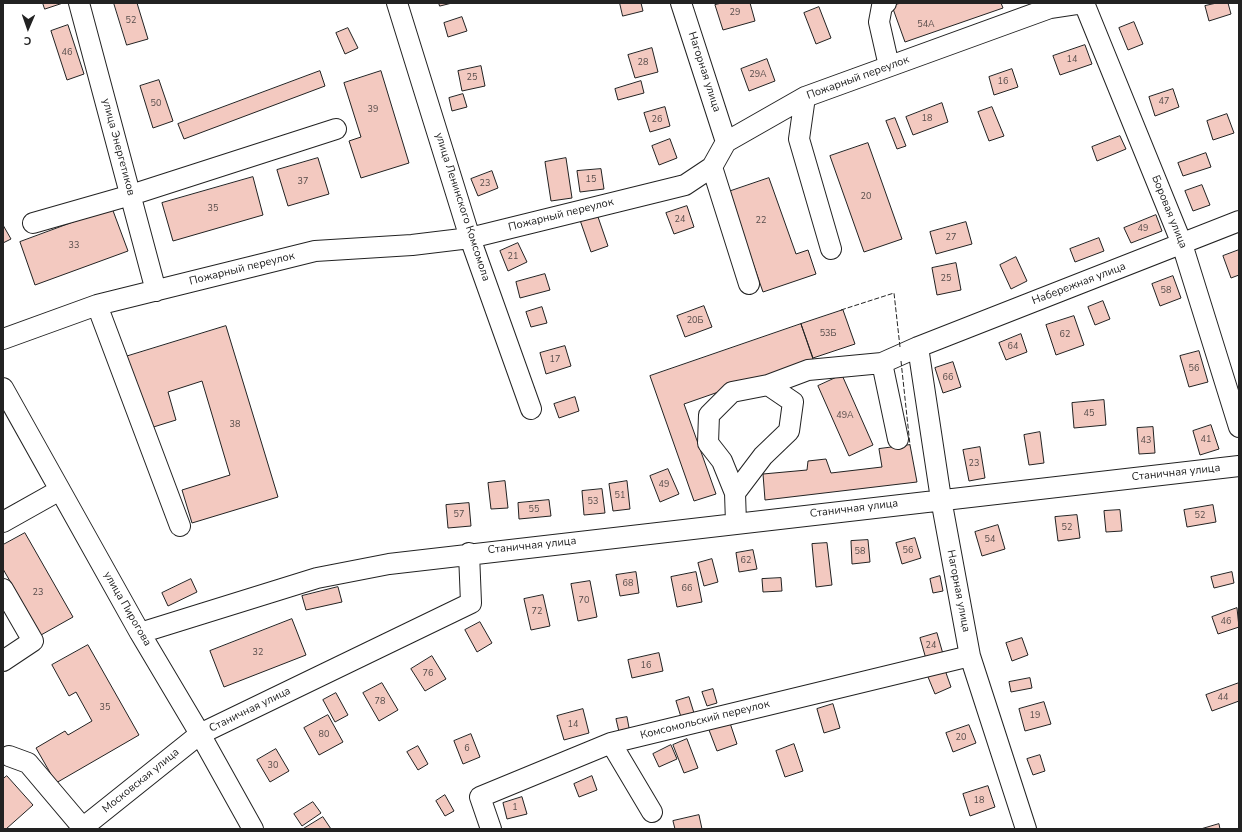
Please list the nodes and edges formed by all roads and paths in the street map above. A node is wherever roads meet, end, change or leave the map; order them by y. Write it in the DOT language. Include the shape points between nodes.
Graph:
graph roads {
  1 [pos="79,3"];
  2 [pos="397,3"];
  3 [pos="681,3"];
  4 [pos="886,3"];
  5 [pos="1084,3"];
  6 [pos="1049,6"];
  7 [pos="889,66"];
  8 [pos="805,97"];
  9 [pos="336,129"];
  10 [pos="726,142"];
  11 [pos="712,167"];
  12 [pos="131,194"];
  13 [pos="1239,220"];
  14 [pos="33,223"];
  15 [pos="470,238"];
  16 [pos="1182,244"];
  17 [pos="831,249"];
  18 [pos="749,284"];
  19 [pos="156,291"];
  20 [pos="97,306"];
  21 [pos="3,339"];
  22 [pos="918,347"];
  23 [pos="882,362"];
  24 [pos="768,385"];
  25 [pos="3,388"];
  26 [pos="531,409"];
  27 [pos="1239,427"];
  28 [pos="898,439"];
  29 [pos="1239,466"];
  30 [pos="60,490"];
  31 [pos="734,494"];
  32 [pos="941,499"];
  33 [pos="3,522"];
  34 [pos="736,524"];
  35 [pos="180,526"];
  36 [pos="469,554"];
  37 [pos="3,589"];
  38 [pos="140,633"];
  39 [pos="970,656"];
  40 [pos="3,661"];
  41 [pos="200,734"];
  42 [pos="611,743"];
  43 [pos="5,755"];
  44 [pos="652,812"];
  45 [pos="82,828"];
  46 [pos="253,829"];
  47 [pos="492,829"];
  48 [pos="1026,829"];
  1 -- 12 [label="street, улица Энергетиков"];
  2 -- 15 [label="street, улица Ленинского Комсомола"];
  3 -- 10 [label="street, Нагорная улица"];
  4 -- 7 [label="street" via="882,6 879,22"];
  5 -- 6 [label="street, Пожарный переулок"];
  5 -- 16 [label="street, Боровая улица"];
  6 -- 7 [label="street, Пожарный переулок"];
  7 -- 8 [label="street, Пожарный переулок"];
  8 -- 10 [label="street, Пожарный переулок"];
  8 -- 17 [label="street" via="799,139"];
  9 -- 12 [label="street"];
  10 -- 11 [label="street, Пожарный переулок"];
  11 -- 15 [label="street, Пожарный переулок" via="685,185"];
  11 -- 18 [label="street"];
  12 -- 14 [label="street"];
  12 -- 19 [label="street, улица Энергетиков"];
  13 -- 16 [label="street, Набережная улица"];
  15 -- 19 [label="street, Пожарный переулок" via="412,246 315,252"];
  15 -- 26 [label="street, улица Ленинского Комсомола"];
  16 -- 22 [label="street, Набережная улица"];
  16 -- 27 [label="street, Боровая улица"];
  19 -- 20 [label="street, Пожарный переулок"];
  20 -- 21 [label="street, Пожарный переулок"];
  20 -- 35 [label="street"];
  22 -- 23 [label="street, Набережная улица"];
  22 -- 32 [label="street, Нагорная улица"];
  23 -- 24 [label="street, Набережная улица" via="808,370"];
  23 -- 28 [label="street"];
  24 -- 31 [label="street" via="793,402 789,431 763,456"];
  24 -- 31 [label="street, Набережная улица" via="732,392 708,414 708,443 722,461"];
  25 -- 30 [label="street, улица Пирогова"];
  29 -- 32 [label="street, Станичная улица"];
  30 -- 33 [label="street"];
  30 -- 38 [label="street, улица Пирогова"];
  31 -- 34 [label="street, Набережная улица"];
  32 -- 34 [label="street, Станичная улица"];
  32 -- 39 [label="street, Нагорная улица"];
  34 -- 36 [label="street, Станичная улица"];
  36 -- 38 [label="street, Станичная улица" via="389,564 317,578"];
  36 -- 41 [label="street, Станичная улица" via="471,602"];
  37 -- 40 [label="street" via="34,641"];
  38 -- 41 [label="street, улица Пирогова"];
  39 -- 42 [label="street, Комсомольский переулок"];
  39 -- 48 [label="street, Нагорная улица"];
  41 -- 45 [label="street, Московская улица"];
  41 -- 46 [label="street, улица Пирогова"];
  42 -- 44 [label="street"];
  42 -- 47 [label="street, Комсомольский переулок" via="480,796"];
  43 -- 45 [label="street" via="28,763"];
}
